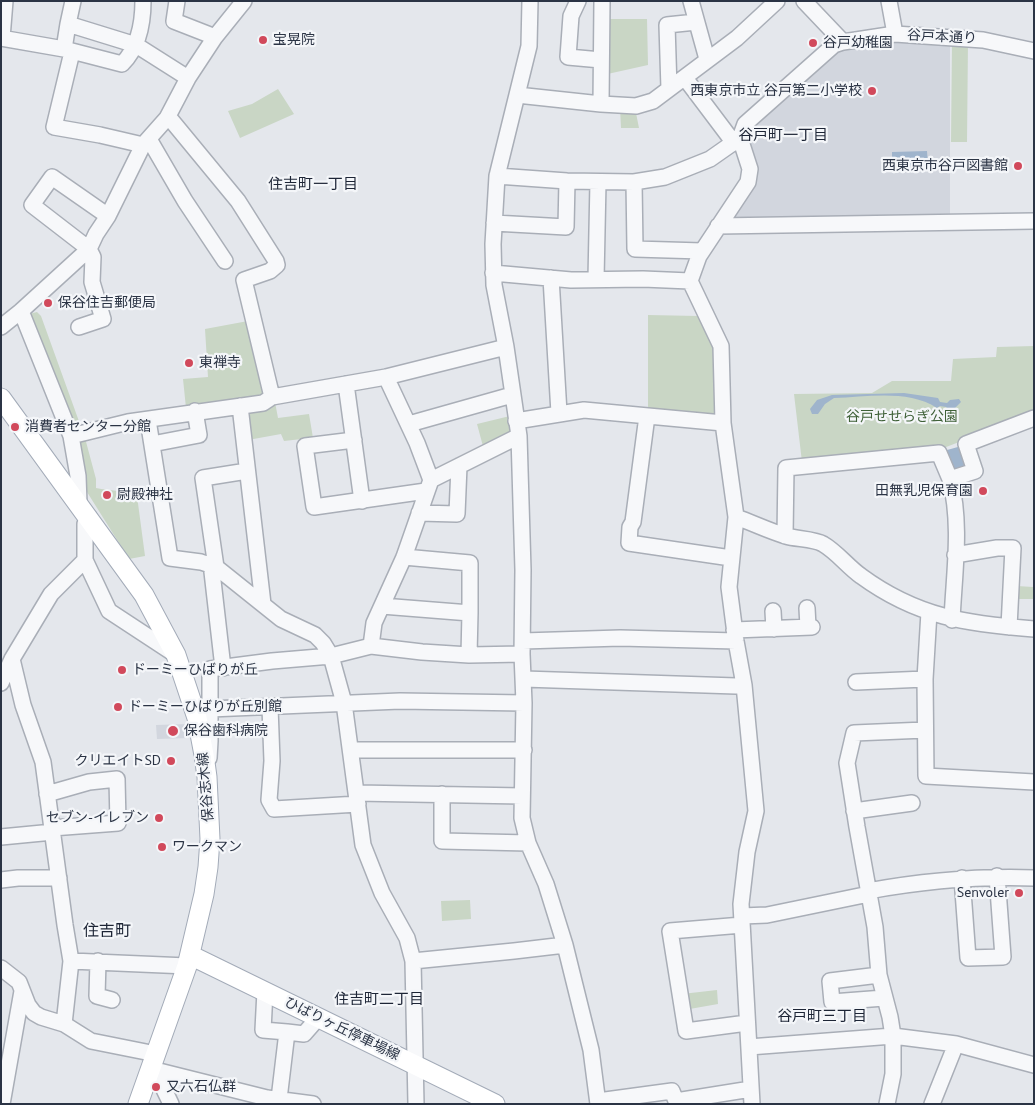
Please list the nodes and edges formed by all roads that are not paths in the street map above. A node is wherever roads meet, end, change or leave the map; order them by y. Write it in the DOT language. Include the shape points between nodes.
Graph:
graph roads {
  1 [pos="5,1"];
  2 [pos="73,1"];
  3 [pos="143,1"];
  4 [pos="177,1"];
  5 [pos="244,1"];
  6 [pos="530,1"];
  7 [pos="578,1"];
  8 [pos="602,1"];
  9 [pos="691,1"];
  10 [pos="777,1"];
  11 [pos="804,1"];
  12 [pos="889,1"];
  13 [pos="696,22"];
  14 [pos="68,24"];
  15 [pos="895,34"];
  16 [pos="215,37"];
  17 [pos="2,38"];
  18 [pos="843,42"];
  19 [pos="136,45"];
  20 [pos="68,50"];
  21 [pos="1034,51"];
  22 [pos="707,59"];
  23 [pos="601,60"];
  24 [pos="188,78"];
  25 [pos="685,78"];
  26 [pos="669,89"];
  27 [pos="517,95"];
  28 [pos="601,104"];
  29 [pos="166,118"];
  30 [pos="737,140"];
  31 [pos="146,142"];
  32 [pos="497,176"];
  33 [pos="567,181"];
  34 [pos="598,182"];
  35 [pos="634,182"];
  36 [pos="108,216"];
  37 [pos="1034,221"];
  38 [pos="494,223"];
  39 [pos="718,226"];
  40 [pos="89,249"];
  41 [pos="702,251"];
  42 [pos="224,261"];
  43 [pos="494,272"];
  44 [pos="551,278"];
  45 [pos="596,279"];
  46 [pos="690,281"];
  47 [pos="21,311"];
  48 [pos="79,326"];
  49 [pos="1,327"];
  50 [pos="506,347"];
  51 [pos="386,377"];
  52 [pos="346,384"];
  53 [pos="512,395"];
  54 [pos="272,397"];
  55 [pos="1,398"];
  56 [pos="240,406"];
  57 [pos="196,411"];
  58 [pos="559,413"];
  59 [pos="647,416"];
  60 [pos="1034,418"];
  61 [pos="148,420"];
  62 [pos="724,423"];
  63 [pos="409,424"];
  64 [pos="518,428"];
  65 [pos="71,436"];
  66 [pos="354,440"];
  67 [pos="152,444"];
  68 [pos="459,466"];
  69 [pos="247,471"];
  70 [pos="950,479"];
  71 [pos="428,485"];
  72 [pos="362,501"];
  73 [pos="84,510"];
  74 [pos="419,513"];
  75 [pos="736,517"];
  76 [pos="785,536"];
  77 [pos="955,555"];
  78 [pos="404,557"];
  79 [pos="731,558"];
  80 [pos="85,560"];
  81 [pos="216,567"];
  82 [pos="262,604"];
  83 [pos="382,606"];
  84 [pos="807,608"];
  85 [pos="773,611"];
  86 [pos="929,612"];
  87 [pos="470,613"];
  88 [pos="952,620"];
  89 [pos="1009,627"];
  90 [pos="774,629"];
  91 [pos="1034,629"];
  92 [pos="735,636"];
  93 [pos="371,646"];
  94 [pos="522,648"];
  95 [pos="176,655"];
  96 [pos="469,655"];
  97 [pos="331,656"];
  98 [pos="12,659"];
  99 [pos="223,668"];
  100 [pos="524,679"];
  101 [pos="925,679"];
  102 [pos="856,682"];
  103 [pos="1,683"];
  104 [pos="744,685"];
  105 [pos="344,703"];
  106 [pos="524,703"];
  107 [pos="270,707"];
  108 [pos="210,709"];
  109 [pos="925,730"];
  110 [pos="351,750"];
  111 [pos="524,750"];
  112 [pos="207,777"];
  113 [pos="1034,782"];
  114 [pos="48,794"];
  115 [pos="442,794"];
  116 [pos="522,796"];
  117 [pos="358,799"];
  118 [pos="912,803"];
  119 [pos="854,812"];
  120 [pos="53,830"];
  121 [pos="1,837"];
  122 [pos="528,843"];
  123 [pos="996,876"];
  124 [pos="60,878"];
  125 [pos="962,878"];
  126 [pos="1034,878"];
  127 [pos="1,880"];
  128 [pos="869,893"];
  129 [pos="742,921"];
  130 [pos="565,944"];
  131 [pos="189,960"];
  132 [pos="71,961"];
  133 [pos="98,961"];
  134 [pos="413,961"];
  135 [pos="1,968"];
  136 [pos="879,975"];
  137 [pos="22,990"];
  138 [pos="265,991"];
  139 [pos="884,998"];
  140 [pos="112,1000"];
  141 [pos="318,1018"];
  142 [pos="747,1022"];
  143 [pos="64,1024"];
  144 [pos="286,1032"];
  145 [pos="893,1036"];
  146 [pos="956,1044"];
  147 [pos="749,1047"];
  148 [pos="153,1061"];
  149 [pos="414,1064"];
  150 [pos="1034,1064"];
  151 [pos="751,1096"];
  152 [pos="279,1099"];
  153 [pos="140,1102"];
  154 [pos="598,1103"];
  155 [pos="2,1104"];
  156 [pos="171,1104"];
  157 [pos="313,1104"];
  158 [pos="416,1104"];
  159 [pos="495,1104"];
  160 [pos="887,1104"];
  161 [pos="932,1104"];
  1 -- 17 [label="street"];
  2 -- 14 [label="street"];
  3 -- 19 [label="street"];
  4 -- 16 [label="street" via="174,21"];
  5 -- 16 [label="street"];
  6 -- 27 [label="street" via="529,46"];
  7 -- 23 [label="street" via="571,16 568,57"];
  8 -- 23 [label="street"];
  9 -- 13 [label="street"];
  10 -- 22 [label="street" via="737,38"];
  11 -- 18 [label="street"];
  12 -- 15 [label="street"];
  13 -- 22 [label="street"];
  13 -- 26 [label="street" via="667,25"];
  14 -- 19 [label="street"];
  14 -- 20 [label="street"];
  15 -- 18 [label="street, 谷戸本通り"];
  15 -- 21 [label="street, 谷戸本通り" via="984,40"];
  16 -- 24 [label="street"];
  17 -- 20 [label="street"];
  18 -- 30 [label="street, 谷戸本通り" via="834,45 745,124"];
  19 -- 20 [label="street" via="131,55 119,65"];
  19 -- 24 [label="street"];
  20 -- 31 [label="street" via="54,127"];
  22 -- 25 [label="street"];
  23 -- 28 [label="street"];
  24 -- 29 [label="street"];
  25 -- 26 [label="street"];
  25 -- 30 [label="street"];
  26 -- 28 [label="street" via="653,101 636,106"];
  27 -- 28 [label="street"];
  27 -- 32 [label="street"];
  29 -- 31 [label="street"];
  29 -- 54 [label="street" via="172,121 238,201 276,261 277,265 270,271 244,280"];
  30 -- 35 [label="street" via="710,159 665,177"];
  30 -- 39 [label="street" via="750,169 748,182"];
  31 -- 36 [label="street"];
  31 -- 42 [label="street"];
  32 -- 33 [label="street"];
  32 -- 38 [label="street"];
  33 -- 34 [label="street"];
  33 -- 38 [label="street" via="566,227"];
  34 -- 35 [label="street"];
  34 -- 45 [label="street"];
  35 -- 41 [label="street" via="635,250"];
  36 -- 40 [label="street"];
  36 -- 40 [label="street" via="52,177 32,205"];
  37 -- 39 [label="street"];
  38 -- 43 [label="street"];
  39 -- 41 [label="street"];
  40 -- 47 [label="street"];
  40 -- 48 [label="street" via="93,257 92,282 102,319"];
  41 -- 46 [label="street"];
  43 -- 44 [label="street"];
  43 -- 50 [label="street"];
  44 -- 45 [label="street"];
  44 -- 58 [label="street"];
  45 -- 46 [label="street"];
  46 -- 62 [label="street" via="721,346"];
  47 -- 49 [label="street"];
  47 -- 65 [label="street"];
  50 -- 51 [label="street"];
  50 -- 53 [label="street"];
  51 -- 52 [label="street"];
  51 -- 63 [label="street"];
  52 -- 54 [label="street"];
  52 -- 66 [label="street"];
  53 -- 63 [label="street"];
  53 -- 64 [label="street"];
  54 -- 56 [label="street" via="263,403"];
  55 -- 73 [label="main road, 保谷志木線"];
  56 -- 57 [label="street"];
  56 -- 69 [label="street"];
  57 -- 61 [label="street"];
  57 -- 67 [label="street" via="199,435"];
  58 -- 59 [label="street" via="584,410"];
  58 -- 64 [label="street"];
  59 -- 62 [label="street"];
  59 -- 79 [label="street" via="629,544"];
  60 -- 70 [label="street" via="966,444 975,471"];
  61 -- 65 [label="street"];
  61 -- 67 [label="street"];
  62 -- 75 [label="street"];
  63 -- 71 [label="street"];
  64 -- 68 [label="street"];
  64 -- 94 [label="street"];
  65 -- 73 [label="street"];
  66 -- 72 [label="street"];
  66 -- 72 [label="street" via="305,446 314,507"];
  67 -- 81 [label="street" via="170,558"];
  68 -- 71 [label="street"];
  68 -- 74 [label="street" via="457,514"];
  69 -- 81 [label="street" via="203,478"];
  69 -- 82 [label="street"];
  70 -- 76 [label="street" via="939,453 786,468"];
  70 -- 77 [label="street" via="955,506"];
  71 -- 72 [label="street"];
  71 -- 74 [label="street"];
  73 -- 80 [label="street"];
  73 -- 95 [label="main road, 保谷志木線" via="144,595"];
  74 -- 78 [label="street"];
  75 -- 76 [label="street"];
  75 -- 79 [label="street"];
  76 -- 86 [label="street" via="822,542 860,576 901,601"];
  77 -- 88 [label="street"];
  77 -- 89 [label="street" via="1014,548"];
  78 -- 83 [label="street"];
  78 -- 87 [label="street" via="470,563"];
  79 -- 92 [label="street" via="729,587"];
  80 -- 95 [label="street" via="109,610"];
  80 -- 98 [label="street" via="51,594"];
  81 -- 82 [label="street"];
  81 -- 99 [label="street" via="212,572"];
  82 -- 97 [label="street" via="281,619 315,635"];
  83 -- 87 [label="street"];
  83 -- 93 [label="street" via="374,623"];
  84 -- 90 [label="street" via="810,627"];
  85 -- 90 [label="street"];
  86 -- 88 [label="street"];
  86 -- 101 [label="street"];
  87 -- 96 [label="street"];
  88 -- 89 [label="street"];
  89 -- 91 [label="street"];
  90 -- 92 [label="street"];
  92 -- 94 [label="street" via="620,638"];
  92 -- 104 [label="street"];
  93 -- 96 [label="street"];
  93 -- 97 [label="street"];
  94 -- 96 [label="street"];
  94 -- 100 [label="street"];
  95 -- 112 [label="main road, 保谷志木線" via="196,718"];
  97 -- 99 [label="street"];
  97 -- 105 [label="street"];
  98 -- 103 [label="street"];
  98 -- 114 [label="street" via="23,705 43,762"];
  99 -- 108 [label="street" via="210,670"];
  100 -- 104 [label="street"];
  100 -- 106 [label="street"];
  101 -- 102 [label="street"];
  101 -- 109 [label="street"];
  104 -- 129 [label="street" via="756,811 748,852"];
  105 -- 106 [label="street"];
  105 -- 107 [label="street"];
  105 -- 110 [label="street"];
  106 -- 111 [label="street"];
  107 -- 108 [label="street"];
  107 -- 117 [label="street" via="272,761 269,800 274,809"];
  108 -- 112 [label="street"];
  109 -- 113 [label="street" via="926,776"];
  109 -- 119 [label="street" via="854,733 847,763"];
  110 -- 111 [label="street"];
  110 -- 117 [label="street"];
  111 -- 116 [label="street"];
  112 -- 131 [label="main road, 保谷志木線" via="208,867"];
  114 -- 120 [label="street"];
  114 -- 120 [label="street" via="89,782 117,779 118,823"];
  115 -- 116 [label="street"];
  115 -- 117 [label="street"];
  115 -- 122 [label="street" via="442,841"];
  116 -- 122 [label="street" via="522,818"];
  117 -- 134 [label="street" via="363,845 382,893 407,938"];
  118 -- 119 [label="street"];
  119 -- 128 [label="street"];
  120 -- 121 [label="street"];
  120 -- 124 [label="street"];
  122 -- 130 [label="street" via="546,884"];
  123 -- 125 [label="street"];
  123 -- 125 [label="street" via="1002,957 968,958"];
  123 -- 126 [label="street"];
  124 -- 127 [label="street"];
  124 -- 132 [label="street"];
  125 -- 128 [label="street"];
  128 -- 129 [label="street"];
  128 -- 136 [label="street"];
  129 -- 142 [label="street"];
  129 -- 142 [label="street" via="670,931 686,1031"];
  130 -- 134 [label="street"];
  130 -- 154 [label="street" via="591,1050"];
  131 -- 133 [label="street"];
  131 -- 138 [label="main road, ひばりヶ丘停車場線"];
  131 -- 148 [label="main road, 保谷志木線"];
  132 -- 133 [label="street"];
  132 -- 143 [label="street"];
  133 -- 140 [label="street" via="97,996"];
  134 -- 149 [label="street"];
  135 -- 137 [label="street" via="20,982"];
  136 -- 139 [label="street"];
  136 -- 139 [label="street" via="830,981 832,1002"];
  137 -- 143 [label="street" via="34,1013"];
  137 -- 155 [label="street"];
  138 -- 141 [label="main road, ひばりヶ丘停車場線"];
  138 -- 144 [label="street" via="263,1030"];
  139 -- 145 [label="street"];
  141 -- 144 [label="street" via="304,1034"];
  141 -- 149 [label="main road, ひばりヶ丘停車場線"];
  142 -- 147 [label="street"];
  143 -- 148 [label="street" via="91,1041"];
  144 -- 152 [label="street"];
  145 -- 146 [label="street"];
  145 -- 147 [label="street"];
  145 -- 160 [label="street" via="893,1074"];
  146 -- 150 [label="street"];
  146 -- 161 [label="street"];
  147 -- 151 [label="street"];
  148 -- 152 [label="street" via="267,1098"];
  148 -- 153 [label="main road, 保谷志木線"];
  148 -- 156 [label="street"];
  149 -- 158 [label="street"];
  149 -- 159 [label="main road, ひばりヶ丘停車場線"];
  151 -- 154 [label="street" via="676,1101 672,1091"];
  152 -- 157 [label="street"];
}
